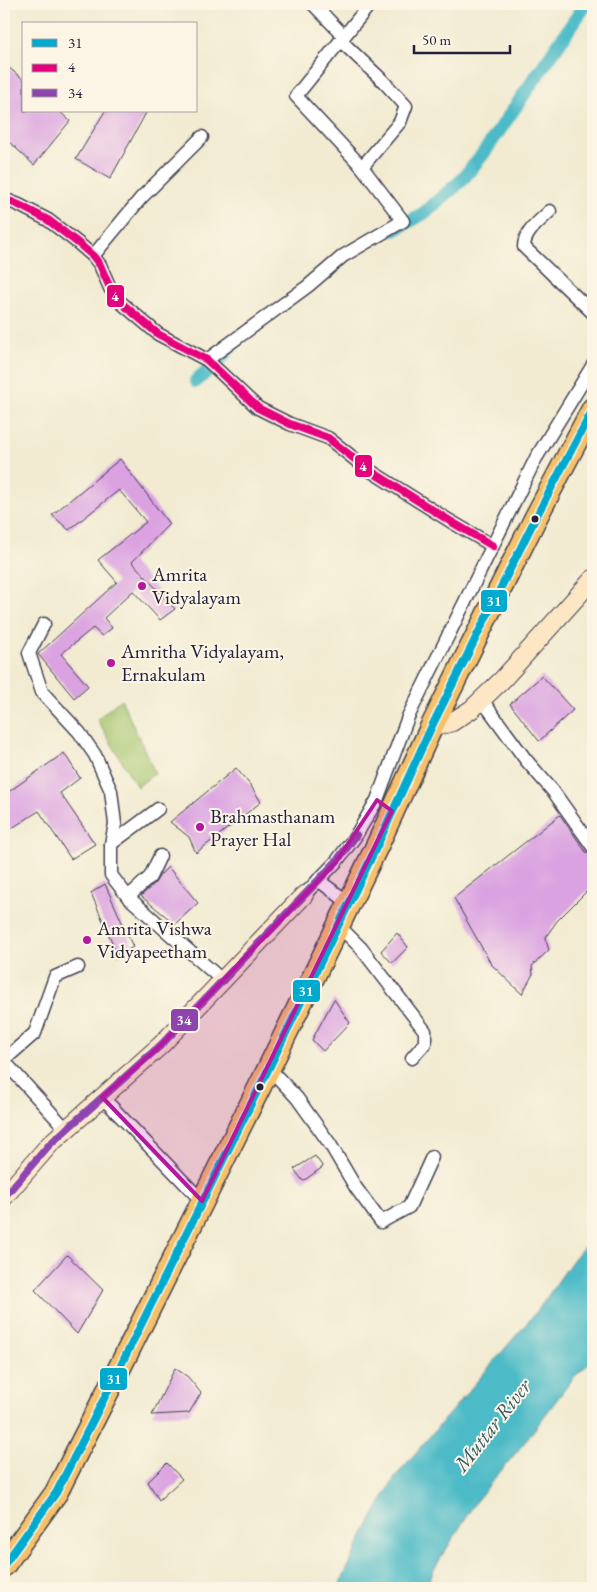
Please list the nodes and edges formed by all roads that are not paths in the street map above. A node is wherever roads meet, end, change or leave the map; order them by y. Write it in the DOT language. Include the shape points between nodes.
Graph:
graph roads {
  1 [pos="313,4"];
  2 [pos="370,4"];
  3 [pos="342,39"];
  4 [pos="202,138"];
  5 [pos="362,167"];
  6 [pos="4,200"];
  7 [pos="550,212"];
  8 [pos="93,256"];
  9 [pos="593,313"];
  10 [pos="211,364"];
  11 [pos="593,365"];
  12 [pos="593,409"];
  13 [pos="493,546"];
  14 [pos="593,580"];
  15 [pos="44,624"];
  16 [pos="482,700"];
  17 [pos="432,728"];
  18 [pos="384,806"];
  19 [pos="158,809"];
  20 [pos="111,844"];
  21 [pos="593,848"];
  22 [pos="160,856"];
  23 [pos="318,880"];
  24 [pos="304,895"];
  25 [pos="128,897"];
  26 [pos="349,903"];
  27 [pos="338,925"];
  28 [pos="78,967"];
  29 [pos="222,981"];
  30 [pos="412,1058"];
  31 [pos="4,1061"];
  32 [pos="269,1068"];
  33 [pos="102,1097"];
  34 [pos="66,1129"];
  35 [pos="432,1157"];
  36 [pos="4,1197"];
  37 [pos="202,1201"];
  38 [pos="4,1565"];
  1 -- 3 [label="street"];
  2 -- 3 [label="street"];
  3 -- 5 [label="street" via="406,106 400,122"];
  3 -- 5 [label="street" via="296,96"];
  4 -- 8 [label="street" via="141,198"];
  5 -- 10 [label="street" via="403,221 343,256"];
  6 -- 8 [label="street" via="48,220"];
  7 -- 9 [label="street" via="529,232 524,247"];
  8 -- 10 [label="street" via="118,300 158,334"];
  10 -- 13 [label="street" via="258,408 328,438 366,468"];
  11 -- 13 [label="street" via="536,458"];
  12 -- 17 [label="highway"];
  13 -- 18 [label="street" via="408,717"];
  14 -- 16 [label="street"];
  15 -- 20 [label="street" via="29,653 42,692 79,732 95,755 112,791 115,824"];
  16 -- 17 [label="street" via="452,722"];
  16 -- 21 [label="street"];
  17 -- 18 [label="highway"];
  18 -- 23 [label="street"];
  18 -- 26 [label="highway"];
  19 -- 20 [label="street"];
  20 -- 25 [label="street" via="112,875"];
  22 -- 25 [label="street" via="150,877"];
  23 -- 24 [label="street"];
  23 -- 26 [label="street"];
  24 -- 29 [label="street"];
  25 -- 29 [label="street"];
  26 -- 27 [label="highway"];
  27 -- 30 [label="street" via="425,1031 425,1043"];
  27 -- 32 [label="highway"];
  28 -- 31 [label="street" via="55,977 35,1034"];
  29 -- 33 [label="street" via="161,1045"];
  31 -- 34 [label="street"];
  32 -- 35 [label="street" via="297,1098 381,1222 409,1207"];
  32 -- 37 [label="highway"];
  33 -- 34 [label="street"];
  33 -- 37 [label="street"];
  34 -- 36 [label="street"];
  37 -- 38 [label="highway" via="56,1493"];
}
